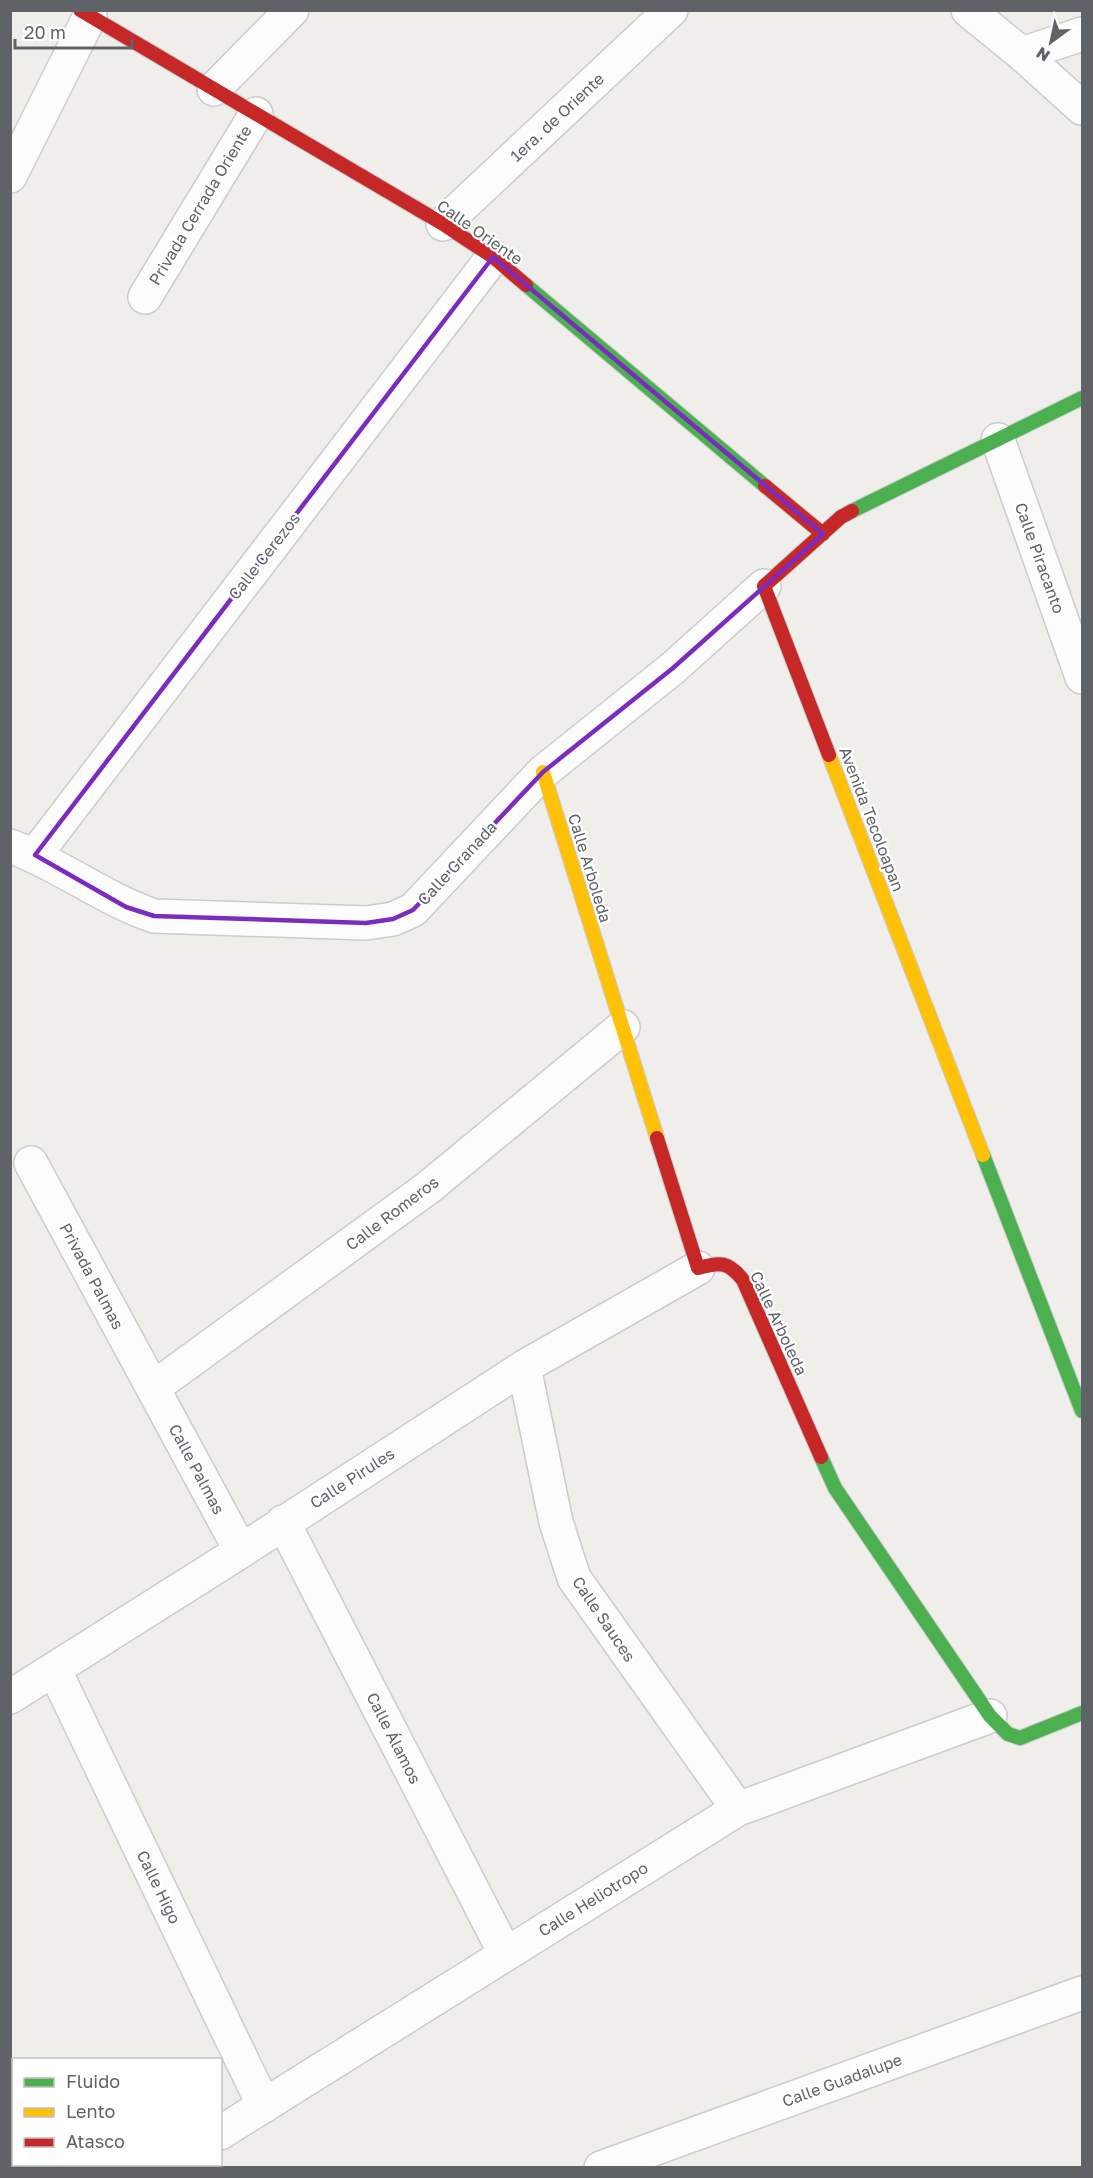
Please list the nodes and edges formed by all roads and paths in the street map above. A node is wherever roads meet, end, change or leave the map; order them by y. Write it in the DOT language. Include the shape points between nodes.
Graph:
graph roads {
  1 [pos="291,10"];
  2 [pos="671,10"];
  3 [pos="968,10"];
  4 [pos="85,14"];
  5 [pos="1083,34"];
  6 [pos="1022,54"];
  7 [pos="214,89"];
  8 [pos="1083,108"];
  9 [pos="256,114"];
  10 [pos="10,176"];
  11 [pos="443,224"];
  12 [pos="494,257"];
  13 [pos="145,297"];
  14 [pos="1083,398"];
  15 [pos="998,440"];
  16 [pos="823,534"];
  17 [pos="764,586"];
  18 [pos="1083,677"];
  19 [pos="543,772"];
  20 [pos="22,850"];
  21 [pos="622,1027"];
  22 [pos="31,1163"];
  23 [pos="698,1268"];
  24 [pos="524,1367"];
  25 [pos="153,1388"];
  26 [pos="1083,1411"];
  27 [pos="284,1522"];
  28 [pos="241,1551"];
  29 [pos="54,1669"];
  30 [pos="10,1696"];
  31 [pos="1083,1713"];
  32 [pos="990,1716"];
  33 [pos="738,1809"];
  34 [pos="505,1953"];
  35 [pos="1083,1993"];
  36 [pos="264,2106"];
  37 [pos="222,2132"];
  38 [pos="600,2168"];
  1 -- 7 [label="street"];
  2 -- 11 [label="street, 1era. de Oriente"];
  3 -- 6 [label="street"];
  4 -- 7 [label="street, Calle Oriente"];
  4 -- 10 [label="street"];
  5 -- 6 [label="street"];
  6 -- 8 [label="street"];
  7 -- 9 [label="street, Calle Oriente"];
  9 -- 11 [label="street, Calle Oriente"];
  9 -- 13 [label="street, Privada Cerrada Oriente"];
  11 -- 12 [label="street, Calle Oriente"];
  12 -- 16 [label="street, Calle Oriente"];
  12 -- 20 [label="street, Calle Cerezos"];
  14 -- 15 [label="street"];
  15 -- 16 [label="street" via="841,517"];
  15 -- 18 [label="street, Calle Piracanto"];
  16 -- 17 [label="street"];
  17 -- 19 [label="street, Calle Granada" via="673,668"];
  17 -- 26 [label="street, Avenida Tecoloapan"];
  19 -- 20 [label="street, Calle Granada" via="413,910 393,919 366,923 154,916 126,907"];
  19 -- 21 [label="street, Calle Arboleda"];
  21 -- 23 [label="street, Calle Arboleda"];
  21 -- 25 [label="street, Calle Romeros" via="429,1188"];
  22 -- 25 [label="street, Privada Palmas"];
  23 -- 24 [label="street, Calle Pirules"];
  23 -- 32 [label="street, Calle Arboleda" via="721,1262 733,1266 743,1280 835,1488"];
  24 -- 27 [label="street, Calle Pirules"];
  24 -- 33 [label="street, Calle Sauces" via="556,1522 574,1578"];
  25 -- 28 [label="street, Calle Palmas"];
  27 -- 28 [label="street, Calle Pirules"];
  27 -- 34 [label="street, Calle Álamos"];
  28 -- 29 [label="street, Calle Pirules"];
  29 -- 30 [label="street, Calle Pirules"];
  29 -- 36 [label="street, Calle Higo"];
  31 -- 32 [label="street, Calle Arboleda" via="1020,1738 1008,1734"];
  32 -- 33 [label="street, Calle Heliotropo"];
  33 -- 34 [label="street, Calle Heliotropo"];
  34 -- 36 [label="street, Calle Heliotropo"];
  35 -- 38 [label="street, Calle Guadalupe"];
  36 -- 37 [label="street, Calle Heliotropo"];
}
